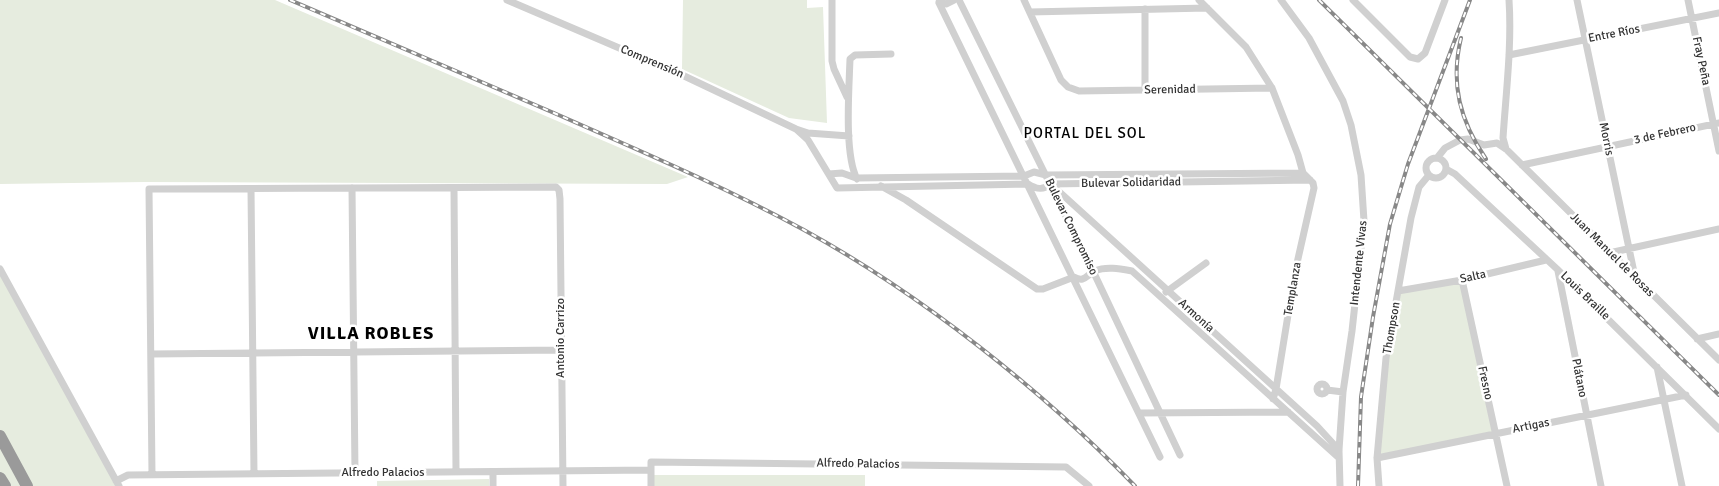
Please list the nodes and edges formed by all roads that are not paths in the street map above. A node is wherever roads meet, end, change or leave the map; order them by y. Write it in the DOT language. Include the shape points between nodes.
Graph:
graph roads {
  1 [pos="507,0"];
  2 [pos="832,0"];
  3 [pos="954,0"];
  4 [pos="958,0"];
  5 [pos="1024,0"];
  6 [pos="1199,0"];
  7 [pos="1281,0"];
  8 [pos="1353,0"];
  9 [pos="1445,0"];
  10 [pos="1509,0"];
  11 [pos="1577,0"];
  12 [pos="1688,0"];
  13 [pos="938,1"];
  14 [pos="1207,8"];
  15 [pos="1144,9"];
  16 [pos="1030,12"];
  17 [pos="1719,13"];
  18 [pos="1692,18"];
  19 [pos="1586,40"];
  20 [pos="891,54"];
  21 [pos="1508,55"];
  22 [pos="1272,88"];
  23 [pos="1145,90"];
  24 [pos="848,99"];
  25 [pos="1716,124"];
  26 [pos="796,128"];
  27 [pos="849,136"];
  28 [pos="1608,146"];
  29 [pos="1506,149"];
  30 [pos="1719,151"];
  31 [pos="1437,158"];
  32 [pos="1522,164"];
  33 [pos="1446,169"];
  34 [pos="1303,173"];
  35 [pos="829,174"];
  36 [pos="1429,175"];
  37 [pos="1024,176"];
  38 [pos="1046,176"];
  39 [pos="856,178"];
  40 [pos="1310,180"];
  41 [pos="1028,184"];
  42 [pos="1050,184"];
  43 [pos="864,186"];
  44 [pos="881,186"];
  45 [pos="251,188"];
  46 [pos="352,188"];
  47 [pos="454,188"];
  48 [pos="1719,230"];
  49 [pos="1629,249"];
  50 [pos="1609,253"];
  51 [pos="1546,260"];
  52 [pos="1206,263"];
  53 [pos="0,269"];
  54 [pos="1557,269"];
  55 [pos="1093,271"];
  56 [pos="1074,277"];
  57 [pos="1635,277"];
  58 [pos="1462,280"];
  59 [pos="1168,291"];
  60 [pos="1398,291"];
  61 [pos="1160,296"];
  62 [pos="1719,334"];
  63 [pos="1697,339"];
  64 [pos="562,350"];
  65 [pos="456,351"];
  66 [pos="354,352"];
  67 [pos="252,353"];
  68 [pos="151,354"];
  69 [pos="1719,360"];
  70 [pos="1656,366"];
  71 [pos="1276,389"];
  72 [pos="1327,390"];
  73 [pos="1342,392"];
  74 [pos="1686,395"];
  75 [pos="1273,399"];
  76 [pos="1663,400"];
  77 [pos="1288,412"];
  78 [pos="1139,413"];
  79 [pos="1160,414"];
  80 [pos="1587,415"];
  81 [pos="1719,429"];
  82 [pos="1495,433"];
  83 [pos="0,436"];
  84 [pos="1339,454"];
  85 [pos="1160,456"];
  86 [pos="1180,456"];
  87 [pos="1377,458"];
  88 [pos="651,470"];
  89 [pos="562,471"];
  90 [pos="456,472"];
  91 [pos="493,472"];
  92 [pos="355,473"];
  93 [pos="254,474"];
  94 [pos="152,475"];
  95 [pos="0,478"];
  96 [pos="117,484"];
  97 [pos="4,486"];
  98 [pos="27,486"];
  99 [pos="493,486"];
  100 [pos="562,486"];
  101 [pos="651,486"];
  102 [pos="1089,486"];
  103 [pos="1340,486"];
  104 [pos="1379,486"];
  105 [pos="1507,486"];
  106 [pos="1601,486"];
  107 [pos="1682,486"];
  1 -- 26 [label="street, Comprensión"];
  2 -- 24 [label="street" via="832,61"];
  3 -- 13 [label="street" via="946,4"];
  4 -- 38 [label="street, Bulevar Compromiso"];
  5 -- 16 [label="street"];
  6 -- 14 [label="street"];
  7 -- 73 [label="street, Intendente Vivas" via="1309,38 1343,101 1361,175 1364,220"];
  8 -- 9 [label="street" via="1410,57 1418,59 1425,53"];
  10 -- 21 [label="street"];
  11 -- 19 [label="street, Morris"];
  12 -- 18 [label="street, Fray Peña"];
  13 -- 37 [label="street, Bulevar Compromiso"];
  14 -- 15 [label="street"];
  14 -- 22 [label="street" via="1246,47"];
  15 -- 16 [label="street"];
  15 -- 23 [label="street"];
  16 -- 23 [label="street, Serenidad" via="1061,80 1068,87 1079,91"];
  17 -- 18 [label="street, Entre Ríos"];
  18 -- 19 [label="street, Entre Ríos"];
  18 -- 25 [label="street, Fray Peña"];
  19 -- 21 [label="street, Entre Ríos"];
  19 -- 28 [label="street, Morris"];
  20 -- 24 [label="street" via="856,55 850,59"];
  21 -- 29 [label="street" via="1502,138"];
  22 -- 23 [label="street, Serenidad"];
  22 -- 34 [label="street"];
  24 -- 27 [label="street"];
  25 -- 28 [label="street, 3 de Febrero"];
  25 -- 30 [label="street, Fray Peña"];
  26 -- 27 [label="street, Comprensión" via="808,133"];
  26 -- 35 [label="street, Comprensión" via="808,140"];
  27 -- 39 [label="street" via="850,160"];
  28 -- 32 [label="street, 3 de Febrero"];
  28 -- 49 [label="street, Morris"];
  29 -- 31 [label="street" via="1497,142 1484,145 1468,139 1460,140 1445,148"];
  29 -- 32 [label="street, Juan Manuel de Rosas"];
  31 -- 33 [label="street" via="1443,160"];
  31 -- 36 [label="street" via="1427,164"];
  32 -- 50 [label="street, Juan Manuel de Rosas"];
  33 -- 36 [label="street" via="1438,178"];
  33 -- 51 [label="street, Louis Braille"];
  34 -- 38 [label="street, Bulevar Solidaridad"];
  34 -- 40 [label="street"];
  35 -- 39 [label="street, Bulevar Solidaridad" via="842,173"];
  35 -- 43 [label="street, Comprensión" via="837,188"];
  36 -- 60 [label="street, Thompson" via="1419,187"];
  37 -- 38 [label="street, Bulevar Solidaridad" via="1034,172"];
  37 -- 39 [label="street, Bulevar Solidaridad"];
  37 -- 41 [label="street, Bulevar Compromiso"];
  38 -- 42 [label="street, Bulevar Compromiso"];
  39 -- 43 [label="street"];
  40 -- 42 [label="street, Bulevar Solidaridad"];
  40 -- 71 [label="street, Templanza" via="1314,188 1295,272"];
  41 -- 42 [label="street, Bulevar Solidaridad" via="1041,189"];
  41 -- 44 [label="street, Bulevar Solidaridad"];
  41 -- 56 [label="street, Bulevar Compromiso"];
  42 -- 55 [label="street, Bulevar Compromiso"];
  42 -- 59 [label="street, Armonía"];
  43 -- 44 [label="street, Bulevar Solidaridad"];
  44 -- 56 [label="street" via="1037,289"];
  45 -- 46 [label="street"];
  45 -- 67 [label="street"];
  45 -- 68 [label="street" via="149,189"];
  46 -- 47 [label="street"];
  46 -- 66 [label="street"];
  47 -- 64 [label="street, Antonio Carrizo" via="556,187 560,190"];
  47 -- 65 [label="street"];
  48 -- 49 [label="street"];
  49 -- 50 [label="street"];
  49 -- 57 [label="street, Morris"];
  50 -- 57 [label="street, Juan Manuel de Rosas"];
  51 -- 54 [label="street, Louis Braille"];
  51 -- 58 [label="street, Salta"];
  52 -- 59 [label="street"];
  53 -- 96 [label="street"];
  54 -- 70 [label="street, Louis Braille"];
  54 -- 80 [label="street, Plátano"];
  55 -- 56 [label="street" via="1086,279"];
  55 -- 61 [label="street, Armonía" via="1119,268 1132,271"];
  55 -- 79 [label="street, Bulevar Compromiso"];
  56 -- 78 [label="street, Bulevar Compromiso"];
  57 -- 63 [label="street, Juan Manuel de Rosas"];
  58 -- 60 [label="street, Salta"];
  58 -- 82 [label="street, Fresno"];
  59 -- 61 [label="street"];
  59 -- 71 [label="street, Armonía"];
  60 -- 87 [label="street, Thompson" via="1386,358"];
  61 -- 75 [label="street, Armonía"];
  62 -- 63 [label="street"];
  63 -- 69 [label="street, Juan Manuel de Rosas"];
  64 -- 65 [label="street"];
  64 -- 89 [label="street, Antonio Carrizo"];
  65 -- 66 [label="street"];
  65 -- 90 [label="street"];
  66 -- 67 [label="street"];
  66 -- 92 [label="street"];
  67 -- 68 [label="street"];
  67 -- 93 [label="street"];
  68 -- 94 [label="street"];
  70 -- 74 [label="street, Louis Braille"];
  70 -- 76 [label="street"];
  71 -- 75 [label="street, Templanza"];
  71 -- 84 [label="street, Armonía" via="1317,426"];
  72 -- 73 [label="street"];
  73 -- 84 [label="street, Intendente Vivas"];
  74 -- 76 [label="street, Artigas"];
  74 -- 81 [label="street, Louis Braille"];
  75 -- 77 [label="street, Armonía"];
  76 -- 80 [label="street, Artigas"];
  76 -- 107 [label="street"];
  77 -- 79 [label="street"];
  77 -- 84 [label="street, Armonía"];
  78 -- 79 [label="street"];
  78 -- 85 [label="street, Bulevar Compromiso"];
  79 -- 86 [label="street, Bulevar Compromiso"];
  80 -- 82 [label="street, Artigas"];
  80 -- 106 [label="street, Plátano"];
  82 -- 87 [label="street, Artigas"];
  82 -- 105 [label="street, Fresno"];
  83 -- 98 [label="highway"];
  84 -- 103 [label="street, Intendente Vivas"];
  87 -- 104 [label="street, Thompson"];
  88 -- 89 [label="street, Alfredo Palacios"];
  88 -- 101 [label="street"];
  88 -- 102 [label="street, Alfredo Palacios" via="651,462 1066,466"];
  89 -- 91 [label="street, Alfredo Palacios"];
  89 -- 100 [label="street, Antonio Carrizo"];
  90 -- 91 [label="street, Alfredo Palacios"];
  90 -- 92 [label="street, Alfredo Palacios"];
  91 -- 99 [label="street"];
  92 -- 93 [label="street, Alfredo Palacios"];
  93 -- 94 [label="street, Alfredo Palacios"];
  94 -- 96 [label="street, Alfredo Palacios" via="128,475"];
  95 -- 97 [label="highway"];
}
